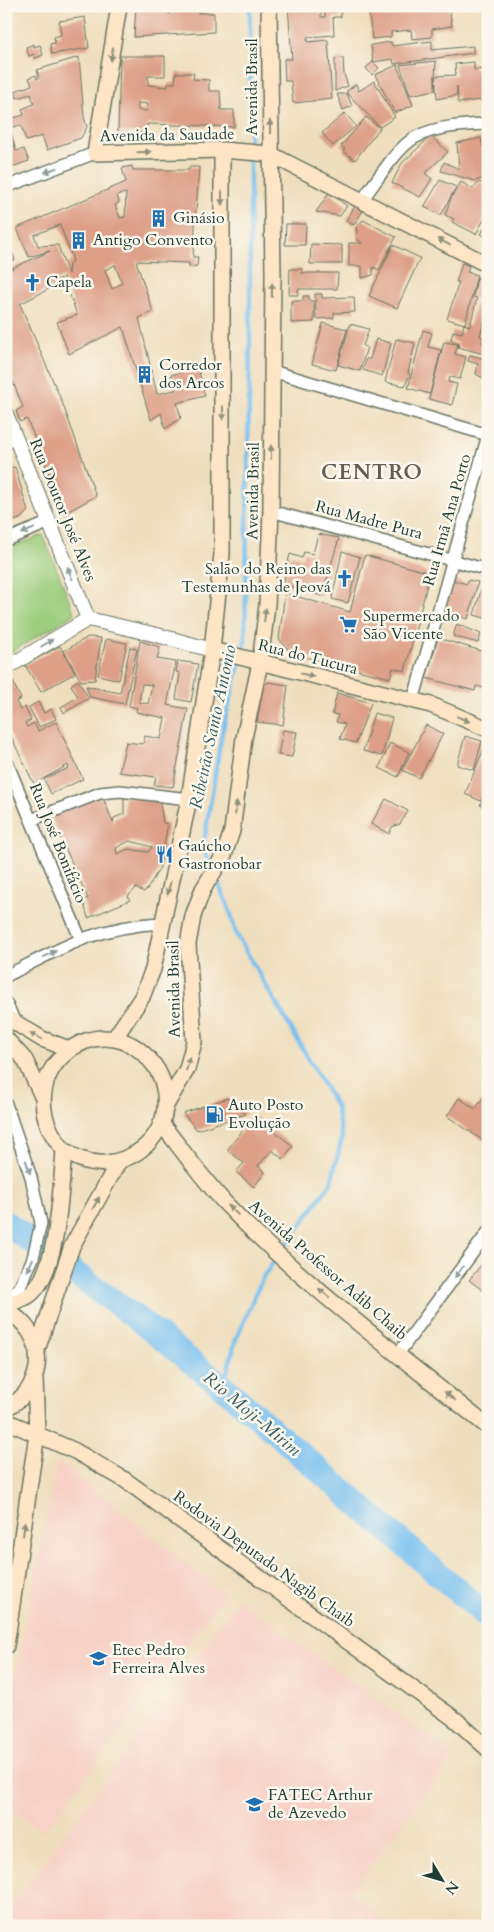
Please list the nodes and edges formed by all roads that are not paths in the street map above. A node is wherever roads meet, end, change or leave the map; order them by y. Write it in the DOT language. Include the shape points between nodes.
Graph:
graph roads {
  1 [pos="119,6"];
  2 [pos="269,6"];
  3 [pos="488,124"];
  4 [pos="228,150"];
  5 [pos="95,153"];
  6 [pos="263,153"];
  7 [pos="6,187"];
  8 [pos="363,200"];
  9 [pos="488,265"];
  10 [pos="272,371"];
  11 [pos="6,414"];
  12 [pos="488,435"];
  13 [pos="271,511"];
  14 [pos="50,522"];
  15 [pos="6,540"];
  16 [pos="453,560"];
  17 [pos="488,570"];
  18 [pos="88,619"];
  19 [pos="217,652"];
  20 [pos="256,662"];
  21 [pos="6,668"];
  22 [pos="413,701"];
  23 [pos="488,729"];
  24 [pos="6,760"];
  25 [pos="189,799"];
  26 [pos="31,820"];
  27 [pos="161,923"];
  28 [pos="80,938"];
  29 [pos="6,976"];
  30 [pos="6,1003"];
  31 [pos="11,1021"];
  32 [pos="6,1039"];
  33 [pos="114,1039"];
  34 [pos="69,1049"];
  35 [pos="41,1094"];
  36 [pos="6,1104"];
  37 [pos="165,1107"];
  38 [pos="161,1123"];
  39 [pos="64,1150"];
  40 [pos="119,1161"];
  41 [pos="488,1232"];
  42 [pos="6,1300"];
  43 [pos="6,1305"];
  44 [pos="6,1311"];
  45 [pos="38,1347"];
  46 [pos="398,1354"];
  47 [pos="35,1379"];
  48 [pos="6,1408"];
  49 [pos="6,1421"];
  50 [pos="488,1426"];
  51 [pos="37,1434"];
  52 [pos="6,1646"];
  53 [pos="488,1749"];
  1 -- 5 [label="main road, one-way"];
  6 -- 2 [label="main road, Avenida Brasil, one-way"];
  3 -- 8 [label="street" via="434,130 414,138 391,162"];
  5 -- 4 [label="main road, Avenida da Saudade, one-way"];
  4 -- 6 [label="main road, Avenida da Saudade"];
  4 -- 19 [label="main road, Avenida Brasil, one-way" via="222,545"];
  5 -- 7 [label="street, Avenida da Saudade, one-way"];
  6 -- 8 [label="main road, Avenida da Saudade"];
  10 -- 6 [label="main road, Avenida Brasil, one-way" via="273,274"];
  9 -- 8 [label="main road, Avenida da Saudade, one-way"];
  10 -- 12 [label="street"];
  13 -- 10 [label="main road, Avenida Brasil, one-way"];
  11 -- 14 [label="street, Rua Doutor José Alves"];
  12 -- 16 [label="street, Rua Irmã Ana Porto"];
  13 -- 16 [label="street, Rua Madre Pura"];
  20 -- 13 [label="main road, Avenida Brasil, one-way" via="267,605"];
  14 -- 15 [label="street, one-way"];
  18 -- 14 [label="street, Rua Doutor José Alves, one-way"];
  16 -- 17 [label="street, Rua Madre Pura"];
  16 -- 22 [label="street, Rua Irmã Ana Porto"];
  18 -- 19 [label="street, Rua do Tucura" via="157,634"];
  21 -- 18 [label="street, one-way"];
  19 -- 20 [label="main road, Rua do Tucura"];
  19 -- 25 [label="main road, Avenida Brasil"];
  20 -- 22 [label="main road, Rua do Tucura, one-way"];
  37 -- 20 [label="main road, Avenida Brasil, one-way" via="187,1069 194,1042 188,944 193,916 203,889 224,855 236,810"];
  22 -- 23 [label="main road, Rua do Tucura, one-way" via="431,705"];
  24 -- 26 [label="street, Rua José Bonifácio"];
  25 -- 26 [label="street" via="120,791 100,793"];
  25 -- 27 [label="main road, Avenida Brasil, one-way"];
  26 -- 28 [label="street, Rua José Bonifácio"];
  27 -- 28 [label="street" via="126,925"];
  27 -- 33 [label="main road, Avenida Brasil" via="153,969 142,997"];
  29 -- 28 [label="street, one-way"];
  30 -- 31 [label="street"];
  34 -- 31 [label="main road, one-way" via="42,1039"];
  32 -- 35 [label="main road" via="25,1060"];
  33 -- 34 [label="main road" via="91,1040"];
  33 -- 37 [label="main road" via="132,1045 147,1056 158,1071 164,1088"];
  34 -- 35 [label="main road" via="46,1076"];
  35 -- 39 [label="main road" via="46,1124"];
  36 -- 42 [label="street, one-way" via="31,1177 41,1223 33,1258 20,1287"];
  37 -- 38 [label="main road"];
  38 -- 40 [label="main road" via="145,1147"];
  46 -- 38 [label="main road, Avenida Professor Adib Chaib, one-way" via="297,1270 225,1203"];
  39 -- 40 [label="main road" via="81,1159 100,1163"];
  39 -- 43 [label="main road" via="56,1234 44,1274 28,1296"];
  45 -- 40 [label="main road, one-way" via="72,1246"];
  41 -- 46 [label="street, one-way"];
  44 -- 45 [label="main road" via="30,1330"];
  45 -- 47 [label="main road"];
  50 -- 46 [label="main road, Avenida Professor Adib Chaib, one-way"];
  47 -- 48 [label="main road" via="27,1393"];
  47 -- 51 [label="main road"];
  49 -- 51 [label="main road, Rodovia Deputado Nagib Chaib"];
  52 -- 51 [label="main road, one-way"];
  51 -- 53 [label="main road, Rodovia Deputado Nagib Chaib" via="75,1451 125,1480 456,1720"];
}
